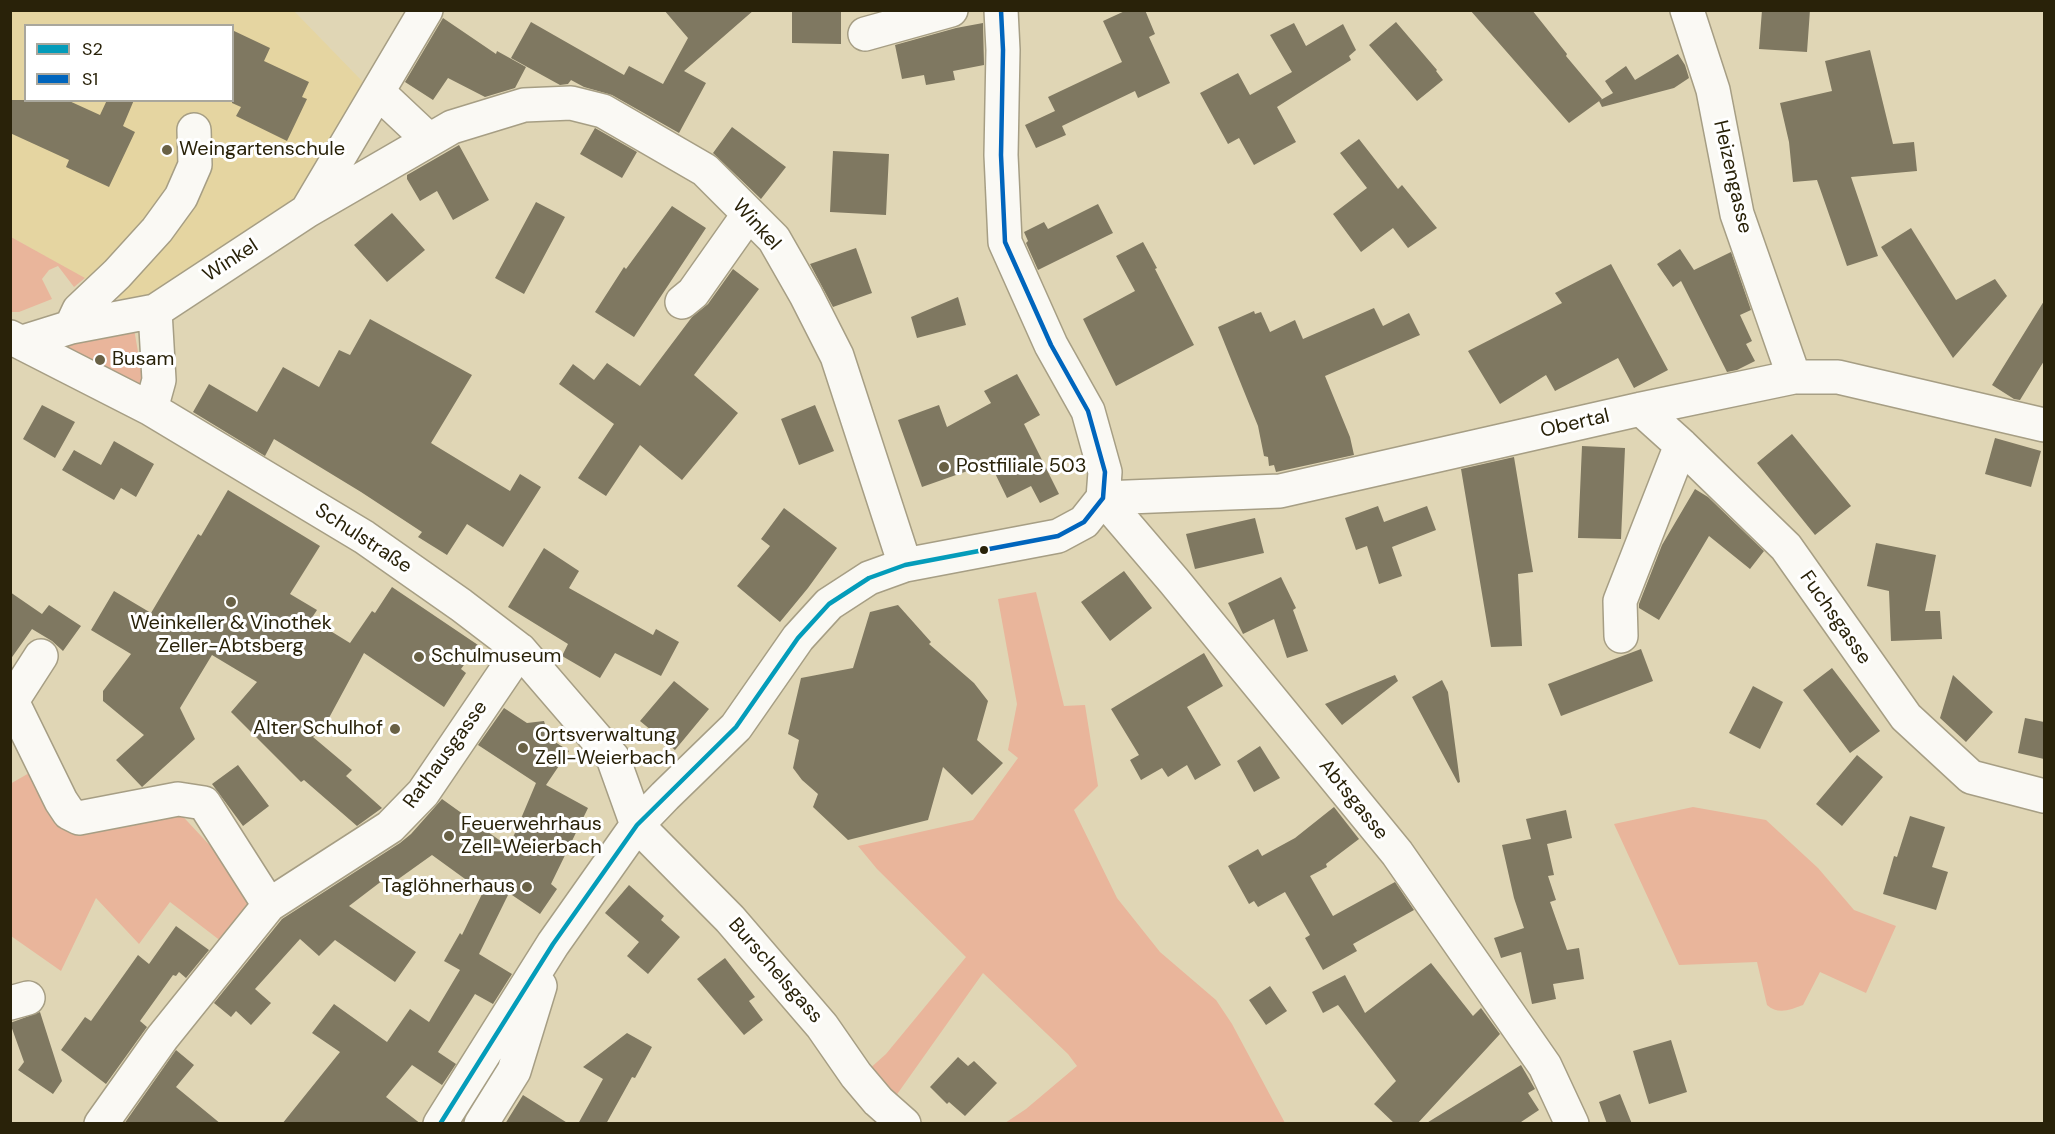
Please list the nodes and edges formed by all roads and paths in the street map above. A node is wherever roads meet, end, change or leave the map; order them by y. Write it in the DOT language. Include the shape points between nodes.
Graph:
graph roads {
  1 [pos="426,10"];
  2 [pos="951,10"];
  3 [pos="1001,10"];
  4 [pos="1687,10"];
  5 [pos="865,34"];
  6 [pos="378,92"];
  7 [pos="194,130"];
  8 [pos="428,139"];
  9 [pos="307,211"];
  10 [pos="748,214"];
  11 [pos="682,302"];
  12 [pos="155,311"];
  13 [pos="71,327"];
  14 [pos="17,340"];
  15 [pos="1794,377"];
  16 [pos="151,409"];
  17 [pos="1641,409"];
  18 [pos="2044,425"];
  19 [pos="1681,445"];
  20 [pos="1103,498"];
  21 [pos="905,565"];
  22 [pos="1621,636"];
  23 [pos="520,650"];
  24 [pos="41,656"];
  25 [pos="2044,796"];
  26 [pos="637,825"];
  27 [pos="269,905"];
  28 [pos="553,944"];
  29 [pos="101,1124"];
  30 [pos="440,1124"];
  31 [pos="481,1124"];
  32 [pos="904,1124"];
  33 [pos="1572,1124"];
  1 -- 6 [label="street, Winkel"];
  2 -- 5 [label="street"];
  3 -- 20 [label="street" via="1005,242 1051,345 1088,411 1106,472"];
  4 -- 15 [label="street, Heizengasse" via="1713,90 1737,214"];
  6 -- 8 [label="street"];
  6 -- 9 [label="street, Winkel"];
  7 -- 13 [label="street" via="195,165 181,197 117,274 79,310"];
  8 -- 9 [label="street, Winkel"];
  8 -- 10 [label="street, Winkel" via="452,127 524,105 571,103 603,111 705,170"];
  9 -- 12 [label="street, Winkel"];
  10 -- 11 [label="street" via="693,293"];
  10 -- 21 [label="street, Winkel" via="774,238 837,356"];
  12 -- 13 [label="street, Winkel"];
  12 -- 16 [label="street" via="159,380"];
  13 -- 14 [label="street, Winkel"];
  14 -- 16 [label="street, Schulstraße"];
  15 -- 17 [label="street, Obertal"];
  15 -- 18 [label="street, Obertal" via="1838,376"];
  16 -- 23 [label="street, Schulstraße" via="363,537"];
  17 -- 19 [label="street, Fuchsgasse"];
  17 -- 20 [label="street, Obertal" via="1280,491"];
  19 -- 22 [label="street" via="1620,601"];
  19 -- 25 [label="street, Fuchsgasse" via="1786,547 1906,717 1971,777"];
  20 -- 21 [label="street" via="1084,522 1058,537"];
  20 -- 33 [label="street, Abtsgasse" via="1397,853 1545,1066"];
  21 -- 26 [label="street" via="869,578 829,604 798,638 736,727"];
  23 -- 26 [label="street, Schulstraße" via="613,758"];
  23 -- 27 [label="street, Rathausgasse" via="406,812 390,827"];
  24 -- 27 [label="street" via="12,701 69,813 79,818 178,799 204,802"];
  26 -- 28 [label="street"];
  26 -- 32 [label="street, Burschelsgass" via="738,912 830,1018 856,1075"];
  27 -- 29 [label="street, Rathausgasse" via="162,1038"];
  28 -- 30 [label="street"];
  28 -- 31 [label="street" via="514,1071"];
}
